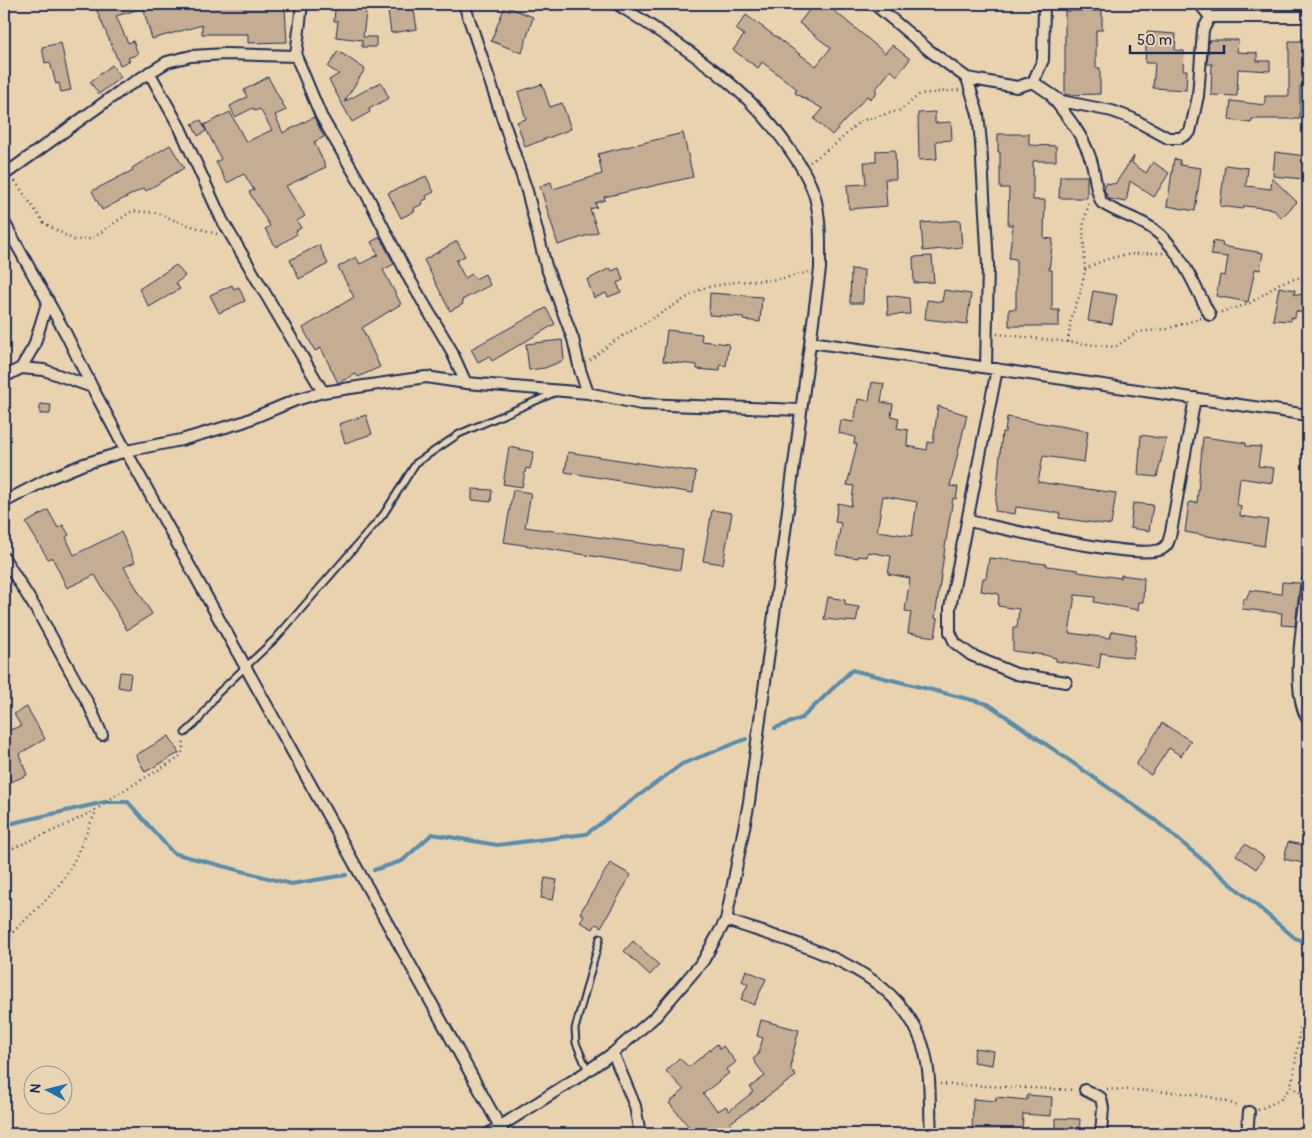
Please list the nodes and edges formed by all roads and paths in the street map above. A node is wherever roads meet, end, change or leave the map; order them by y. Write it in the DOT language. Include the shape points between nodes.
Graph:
graph roads {
  1 [pos="302,4"];
  2 [pos="464,4"];
  3 [pos="617,4"];
  4 [pos="1044,4"];
  5 [pos="1202,4"];
  6 [pos="879,5"];
  7 [pos="1210,17"];
  8 [pos="1308,17"];
  9 [pos="296,56"];
  10 [pos="149,72"];
  11 [pos="969,82"];
  12 [pos="1033,82"];
  13 [pos="1051,96"];
  14 [pos="802,167"];
  15 [pos="6,173"];
  16 [pos="1096,185"];
  17 [pos="4,222"];
  18 [pos="236,240"];
  19 [pos="1177,253"];
  20 [pos="820,269"];
  21 [pos="1085,270"];
  22 [pos="1308,275"];
  23 [pos="48,300"];
  24 [pos="1210,316"];
  25 [pos="988,333"];
  26 [pos="811,342"];
  27 [pos="1068,342"];
  28 [pos="986,367"];
  29 [pos="21,368"];
  30 [pos="997,369"];
  31 [pos="580,370"];
  32 [pos="4,377"];
  33 [pos="466,382"];
  34 [pos="92,387"];
  35 [pos="559,390"];
  36 [pos="323,392"];
  37 [pos="588,393"];
  38 [pos="1195,398"];
  39 [pos="800,410"];
  40 [pos="1308,415"];
  41 [pos="126,451"];
  42 [pos="4,502"];
  43 [pos="969,521"];
  44 [pos="4,558"];
  45 [pos="1308,580"];
  46 [pos="246,665"];
  47 [pos="1066,682"];
  48 [pos="1308,720"];
  49 [pos="185,733"];
  50 [pos="102,735"];
  51 [pos="97,809"];
  52 [pos="4,852"];
  53 [pos="726,920"];
  54 [pos="600,938"];
  55 [pos="4,944"];
  56 [pos="1308,958"];
  57 [pos="613,1053"];
  58 [pos="588,1071"];
  59 [pos="1291,1085"];
  60 [pos="1085,1090"];
  61 [pos="1308,1098"];
  62 [pos="1249,1112"];
  63 [pos="502,1131"];
  64 [pos="488,1134"];
  65 [pos="640,1134"];
  66 [pos="931,1134"];
  67 [pos="1101,1134"];
  68 [pos="1247,1134"];
  1 -- 9 [label="street"];
  2 -- 31 [label="street" via="527,191 546,266 573,339"];
  3 -- 14 [label="street" via="714,69 762,111"];
  4 -- 12 [label="street" via="1043,60"];
  5 -- 7 [label="street"];
  6 -- 11 [label="street"];
  7 -- 8 [label="street"];
  7 -- 13 [label="street" via="1203,30 1196,105 1190,132 1180,138 1168,138 1130,118"];
  9 -- 10 [label="street" via="191,56 167,62"];
  9 -- 33 [label="street" via="321,116 367,195"];
  10 -- 15 [label="street"];
  10 -- 18 [label="street" via="180,128 222,220"];
  11 -- 12 [label="street" via="1018,87"];
  11 -- 14 [label="path" via="950,92 920,94 901,110 860,121 836,144"];
  11 -- 25 [label="street" via="982,143"];
  12 -- 13 [label="street"];
  13 -- 16 [label="street" via="1079,132 1091,158"];
  14 -- 20 [label="street" via="815,197"];
  15 -- 18 [label="path" via="44,223 74,240 91,239 132,211 158,212"];
  16 -- 19 [label="street" via="1102,203 1152,228"];
  16 -- 21 [label="path" via="1084,216"];
  17 -- 23 [label="street"];
  18 -- 36 [label="street"];
  19 -- 21 [label="path" via="1106,258"];
  19 -- 24 [label="street"];
  20 -- 26 [label="street"];
  20 -- 31 [label="path" via="781,279 703,288 613,342"];
  21 -- 27 [label="path" via="1071,318"];
  22 -- 24 [label="path" via="1280,283 1248,304"];
  23 -- 29 [label="street" via="40,333"];
  23 -- 34 [label="street"];
  24 -- 27 [label="path" via="1167,329 1138,332 1114,347"];
  25 -- 27 [label="path"];
  25 -- 28 [label="street"];
  26 -- 28 [label="street"];
  26 -- 39 [label="street"];
  28 -- 30 [label="street"];
  29 -- 32 [label="street"];
  29 -- 34 [label="street" via="44,370"];
  30 -- 38 [label="street"];
  30 -- 43 [label="street" via="981,441"];
  31 -- 37 [label="street"];
  33 -- 35 [label="street"];
  33 -- 36 [label="street" via="426,378"];
  34 -- 41 [label="street"];
  35 -- 37 [label="street"];
  35 -- 46 [label="lane" via="459,434 416,463 383,515 276,638"];
  36 -- 41 [label="street" via="234,425"];
  37 -- 39 [label="street" via="641,404"];
  38 -- 40 [label="street"];
  38 -- 43 [label="street" via="1170,532 1167,545 1161,549 1119,551"];
  39 -- 53 [label="street" via="748,802"];
  41 -- 42 [label="street" via="62,473"];
  41 -- 46 [label="street"];
  43 -- 47 [label="street" via="950,608 950,632 955,643 971,655 1016,674"];
  44 -- 50 [label="street" via="39,614"];
  45 -- 48 [label="street" via="1298,665 1304,713"];
  46 -- 49 [label="lane"];
  46 -- 63 [label="street"];
  49 -- 51 [label="path" via="182,753 177,759"];
  51 -- 52 [label="path"];
  51 -- 55 [label="path" via="64,878 24,918"];
  53 -- 57 [label="street" via="703,961 656,1016"];
  53 -- 66 [label="street" via="845,964 882,987 898,1003 913,1022 923,1045"];
  54 -- 58 [label="lane" via="575,1030 576,1043"];
  56 -- 59 [label="path"];
  57 -- 58 [label="street"];
  57 -- 65 [label="street" via="635,1106"];
  58 -- 63 [label="street"];
  59 -- 61 [label="path"];
  59 -- 62 [label="path" via="1280,1100"];
  60 -- 67 [label="street" via="1101,1098"];
  62 -- 68 [label="street"];
  63 -- 64 [label="street"];
}
